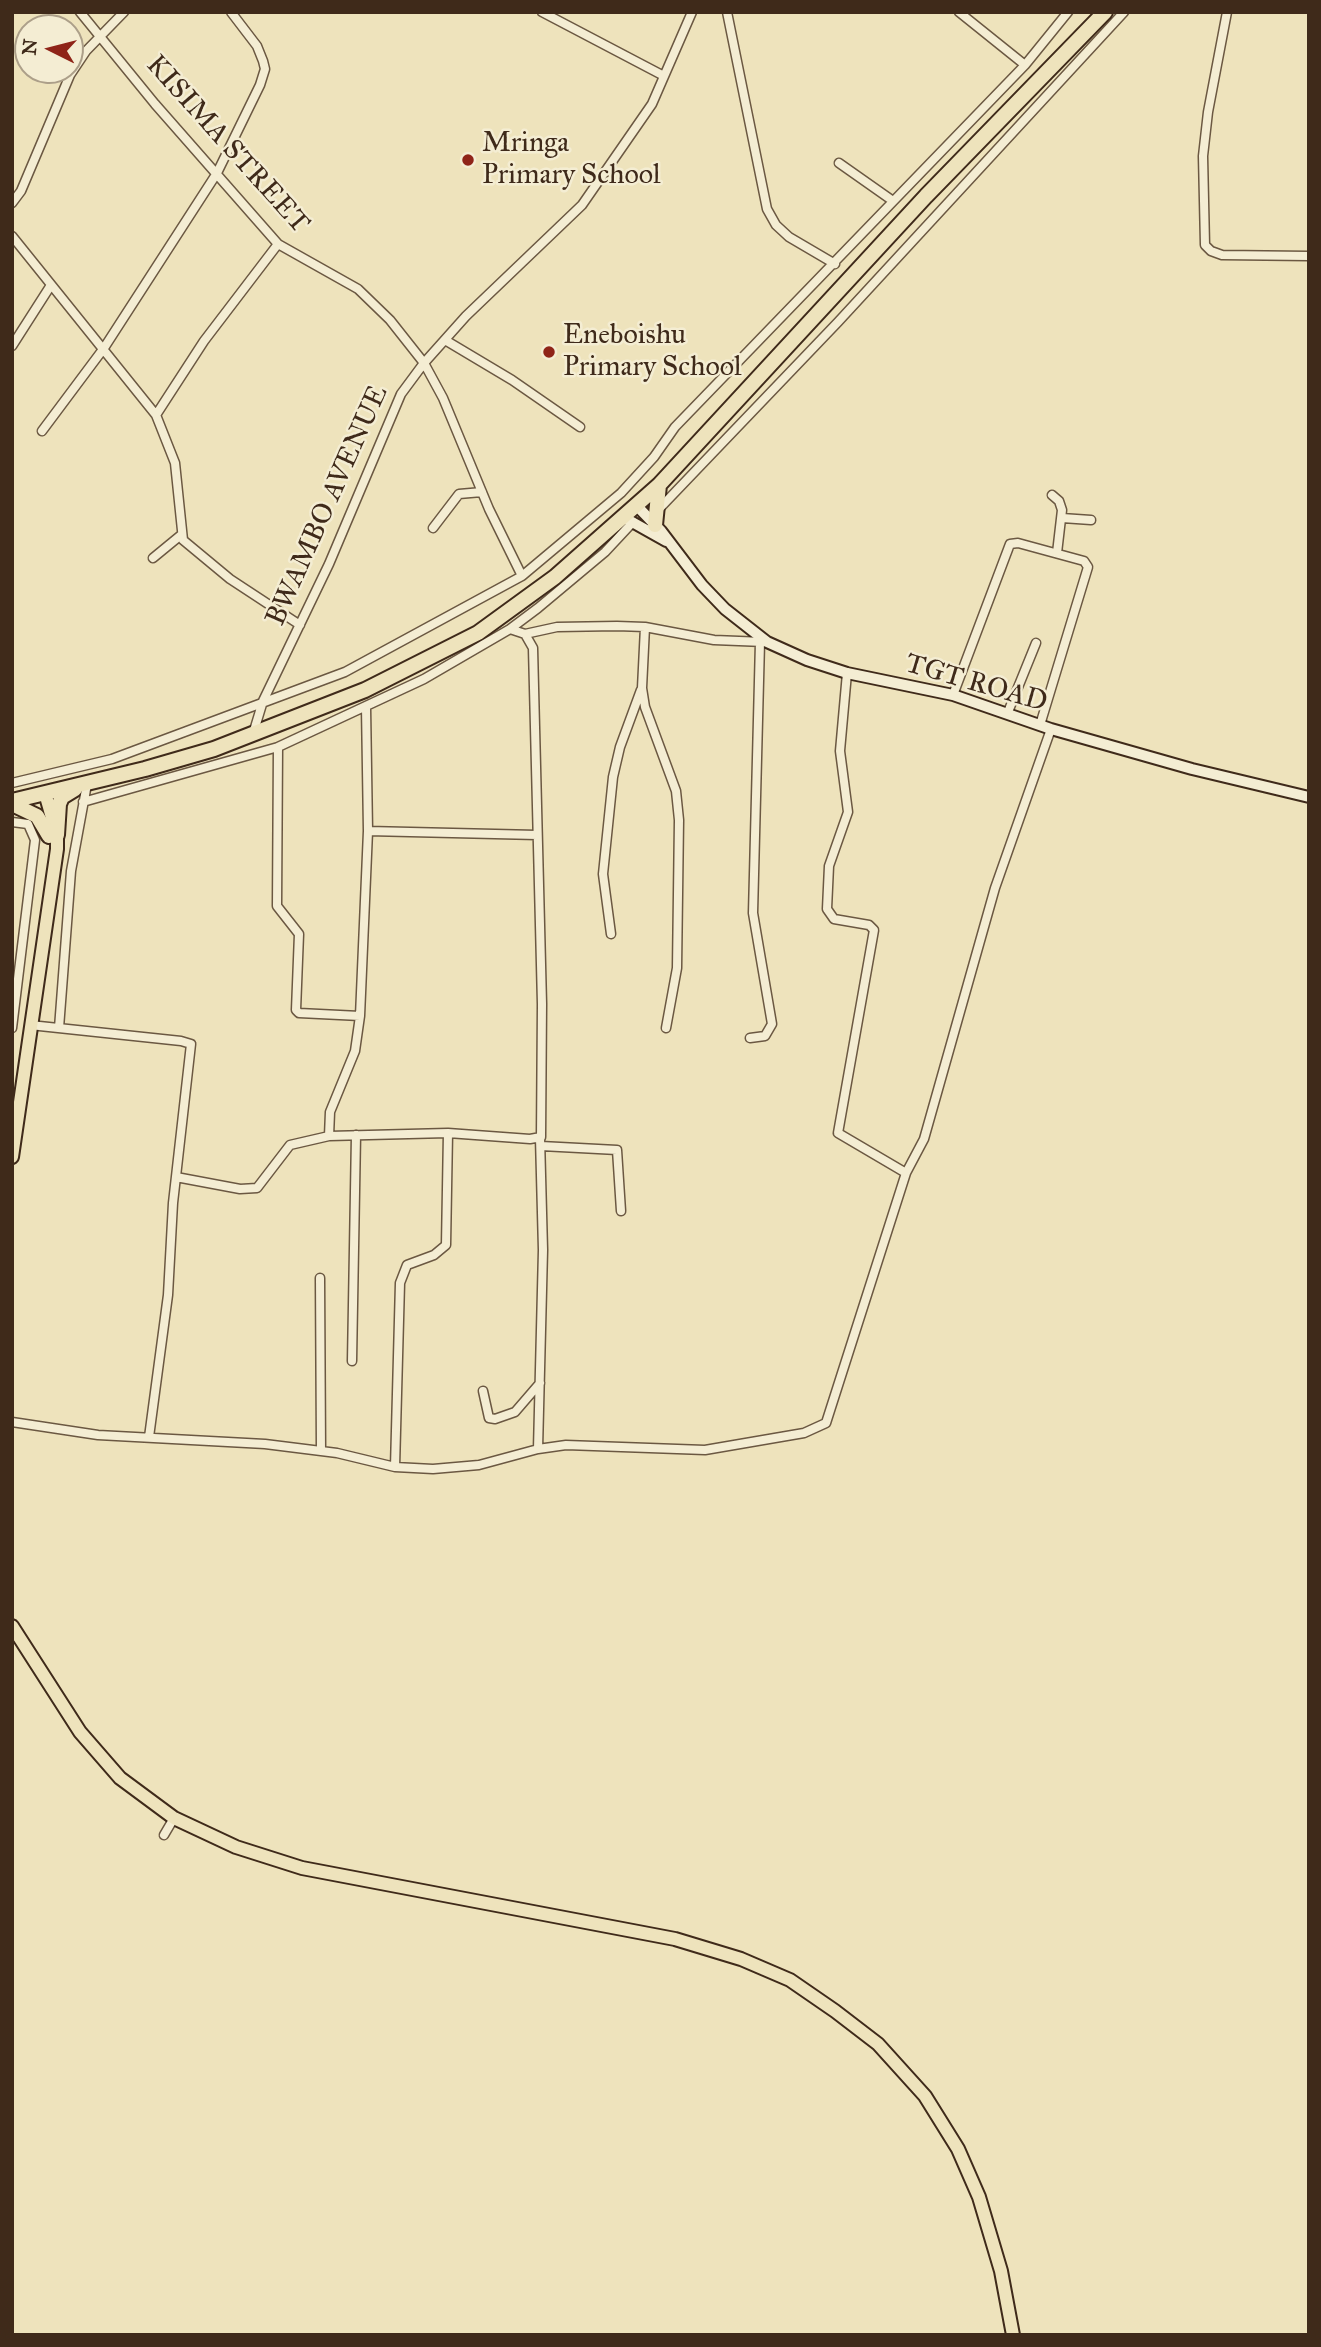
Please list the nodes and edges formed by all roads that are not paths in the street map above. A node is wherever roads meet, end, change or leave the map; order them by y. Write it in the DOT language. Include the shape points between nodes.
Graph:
graph roads {
  1 [pos="80,12"];
  2 [pos="124,12"];
  3 [pos="230,12"];
  4 [pos="542,12"];
  5 [pos="692,12"];
  6 [pos="727,12"];
  7 [pos="959,12"];
  8 [pos="1068,12"];
  9 [pos="1105,12"];
  10 [pos="1124,12"];
  11 [pos="1227,12"];
  12 [pos="102,36"];
  13 [pos="1025,65"];
  14 [pos="664,76"];
  15 [pos="839,163"];
  16 [pos="217,173"];
  17 [pos="892,201"];
  18 [pos="12,203"];
  19 [pos="12,236"];
  20 [pos="278,244"];
  21 [pos="1309,256"];
  22 [pos="835,264"];
  23 [pos="51,285"];
  24 [pos="445,340"];
  25 [pos="12,346"];
  26 [pos="104,348"];
  27 [pos="424,363"];
  28 [pos="156,415"];
  29 [pos="580,427"];
  30 [pos="42,431"];
  31 [pos="659,485"];
  32 [pos="482,492"];
  33 [pos="1052,495"];
  34 [pos="637,506"];
  35 [pos="1062,518"];
  36 [pos="655,519"];
  37 [pos="629,520"];
  38 [pos="1091,520"];
  39 [pos="433,528"];
  40 [pos="181,535"];
  41 [pos="672,544"];
  42 [pos="1057,553"];
  43 [pos="153,558"];
  44 [pos="522,576"];
  45 [pos="300,625"];
  46 [pos="645,627"];
  47 [pos="510,629"];
  48 [pos="525,634"];
  49 [pos="763,642"];
  50 [pos="1036,643"];
  51 [pos="847,673"];
  52 [pos="642,688"];
  53 [pos="953,695"];
  54 [pos="263,701"];
  55 [pos="366,707"];
  56 [pos="1008,712"];
  57 [pos="1046,727"];
  58 [pos="253,734"];
  59 [pos="278,747"];
  60 [pos="12,783"];
  61 [pos="85,785"];
  62 [pos="41,794"];
  63 [pos="1309,797"];
  64 [pos="83,802"];
  65 [pos="12,803"];
  66 [pos="12,822"];
  67 [pos="368,831"];
  68 [pos="537,835"];
  69 [pos="53,836"];
  70 [pos="611,934"];
  71 [pos="360,1016"];
  72 [pos="30,1025"];
  73 [pos="12,1027"];
  74 [pos="59,1028"];
  75 [pos="666,1028"];
  76 [pos="750,1038"];
  77 [pos="448,1133"];
  78 [pos="356,1135"];
  79 [pos="329,1136"];
  80 [pos="540,1142"];
  81 [pos="12,1157"];
  82 [pos="906,1173"];
  83 [pos="176,1177"];
  84 [pos="621,1211"];
  85 [pos="320,1278"];
  86 [pos="352,1361"];
  87 [pos="540,1383"];
  88 [pos="483,1391"];
  89 [pos="12,1423"];
  90 [pos="149,1437"];
  91 [pos="538,1449"];
  92 [pos="321,1451"];
  93 [pos="395,1467"];
  94 [pos="12,1626"];
  95 [pos="174,1818"];
  96 [pos="164,1835"];
  97 [pos="1013,2335"];
  1 -- 12 [label="street, KISIMA STREET"];
  2 -- 12 [label="street"];
  3 -- 16 [label="street" via="257,46 265,69"];
  4 -- 14 [label="street"];
  5 -- 14 [label="street, BWAMBO AVENUE"];
  6 -- 22 [label="street" via="768,209 789,237"];
  7 -- 13 [label="street"];
  8 -- 13 [label="street"];
  9 -- 31 [label="highway" via="926,196"];
  10 -- 36 [label="street"];
  11 -- 21 [label="street" via="1203,156 1205,245 1222,255"];
  12 -- 16 [label="street, KISIMA STREET"];
  12 -- 18 [label="street" via="70,75"];
  13 -- 17 [label="street"];
  14 -- 24 [label="street, BWAMBO AVENUE" via="639,126 582,205"];
  15 -- 17 [label="street"];
  16 -- 20 [label="street, KISIMA STREET"];
  16 -- 26 [label="street"];
  17 -- 22 [label="street"];
  19 -- 23 [label="street"];
  20 -- 27 [label="street, KISIMA STREET" via="358,289"];
  20 -- 28 [label="street" via="204,341"];
  22 -- 44 [label="street" via="675,427 621,493"];
  23 -- 25 [label="street"];
  23 -- 26 [label="street"];
  24 -- 27 [label="street, BWAMBO AVENUE"];
  24 -- 29 [label="street"];
  26 -- 28 [label="street"];
  26 -- 30 [label="street"];
  27 -- 32 [label="street, KISIMA STREET"];
  27 -- 45 [label="street, BWAMBO AVENUE" via="386,424"];
  28 -- 40 [label="street" via="176,463"];
  31 -- 34 [label="highway"];
  31 -- 36 [label="highway"];
  32 -- 39 [label="street" via="459,494"];
  32 -- 44 [label="street, KISIMA STREET"];
  33 -- 35 [label="street" via="1061,505"];
  34 -- 36 [label="street, TGT ROAD"];
  34 -- 37 [label="highway"];
  35 -- 38 [label="street"];
  35 -- 42 [label="street"];
  36 -- 41 [label="street, TGT ROAD"];
  37 -- 41 [label="street"];
  37 -- 47 [label="street" via="605,552"];
  37 -- 58 [label="highway" via="478,633 365,690"];
  40 -- 43 [label="street"];
  40 -- 45 [label="street" via="201,558"];
  41 -- 49 [label="street, TGT ROAD" via="725,609"];
  42 -- 53 [label="street" via="1009,545"];
  42 -- 57 [label="street" via="1088,566"];
  44 -- 54 [label="street" via="345,672"];
  45 -- 54 [label="street, BWAMBO AVENUE"];
  46 -- 48 [label="street" via="557,627"];
  46 -- 49 [label="street" via="714,640"];
  46 -- 52 [label="street"];
  47 -- 48 [label="street"];
  47 -- 55 [label="street"];
  48 -- 68 [label="street" via="533,648"];
  49 -- 51 [label="street, TGT ROAD"];
  49 -- 76 [label="street" via="753,913 772,1024 765,1036"];
  50 -- 56 [label="street"];
  51 -- 53 [label="street, TGT ROAD"];
  51 -- 82 [label="street" via="840,751 848,812 828,866 827,909 834,919 874,930 838,1133"];
  52 -- 70 [label="street" via="613,777 603,874"];
  52 -- 75 [label="street" via="676,790 679,820 677,968"];
  53 -- 56 [label="street, TGT ROAD"];
  54 -- 58 [label="street, BWAMBO AVENUE"];
  54 -- 60 [label="street" via="111,760"];
  55 -- 59 [label="street"];
  55 -- 67 [label="street"];
  56 -- 57 [label="street, TGT ROAD"];
  57 -- 63 [label="street, TGT ROAD"];
  57 -- 82 [label="street" via="924,1139"];
  58 -- 61 [label="highway"];
  59 -- 64 [label="street"];
  59 -- 71 [label="street" via="277,906 299,934 296,1010"];
  61 -- 62 [label="highway"];
  61 -- 64 [label="street"];
  61 -- 69 [label="highway" via="69,791 58,804"];
  62 -- 65 [label="highway"];
  62 -- 69 [label="main road"];
  64 -- 74 [label="street" via="71,872"];
  65 -- 69 [label="highway" via="37,816"];
  66 -- 73 [label="street" via="28,824 36,840"];
  67 -- 68 [label="street"];
  67 -- 71 [label="street"];
  68 -- 80 [label="street"];
  69 -- 72 [label="main road" via="51,887"];
  71 -- 79 [label="street" via="355,1051 330,1112"];
  72 -- 74 [label="street"];
  72 -- 81 [label="main road"];
  74 -- 83 [label="street" via="191,1044"];
  77 -- 78 [label="street"];
  77 -- 80 [label="street"];
  77 -- 93 [label="street" via="446,1245 434,1255 415,1259 402,1273"];
  78 -- 79 [label="street"];
  78 -- 86 [label="street"];
  79 -- 83 [label="street" via="290,1145 257,1188"];
  80 -- 84 [label="street" via="617,1150"];
  80 -- 87 [label="street"];
  82 -- 91 [label="street" via="826,1423 804,1433 705,1450 566,1445"];
  83 -- 90 [label="street" via="168,1295"];
  85 -- 92 [label="street"];
  87 -- 88 [label="street" via="515,1412 495,1419 488,1417"];
  87 -- 91 [label="street"];
  89 -- 90 [label="street" via="98,1436"];
  90 -- 92 [label="street"];
  91 -- 93 [label="street" via="468,1466"];
  92 -- 93 [label="street"];
  94 -- 95 [label="main road" via="80,1732 120,1778"];
  95 -- 96 [label="street"];
  95 -- 97 [label="main road" via="236,1847 302,1868 675,1939 790,1980 878,2044 925,2096 958,2149 979,2197 1001,2271"];
}
